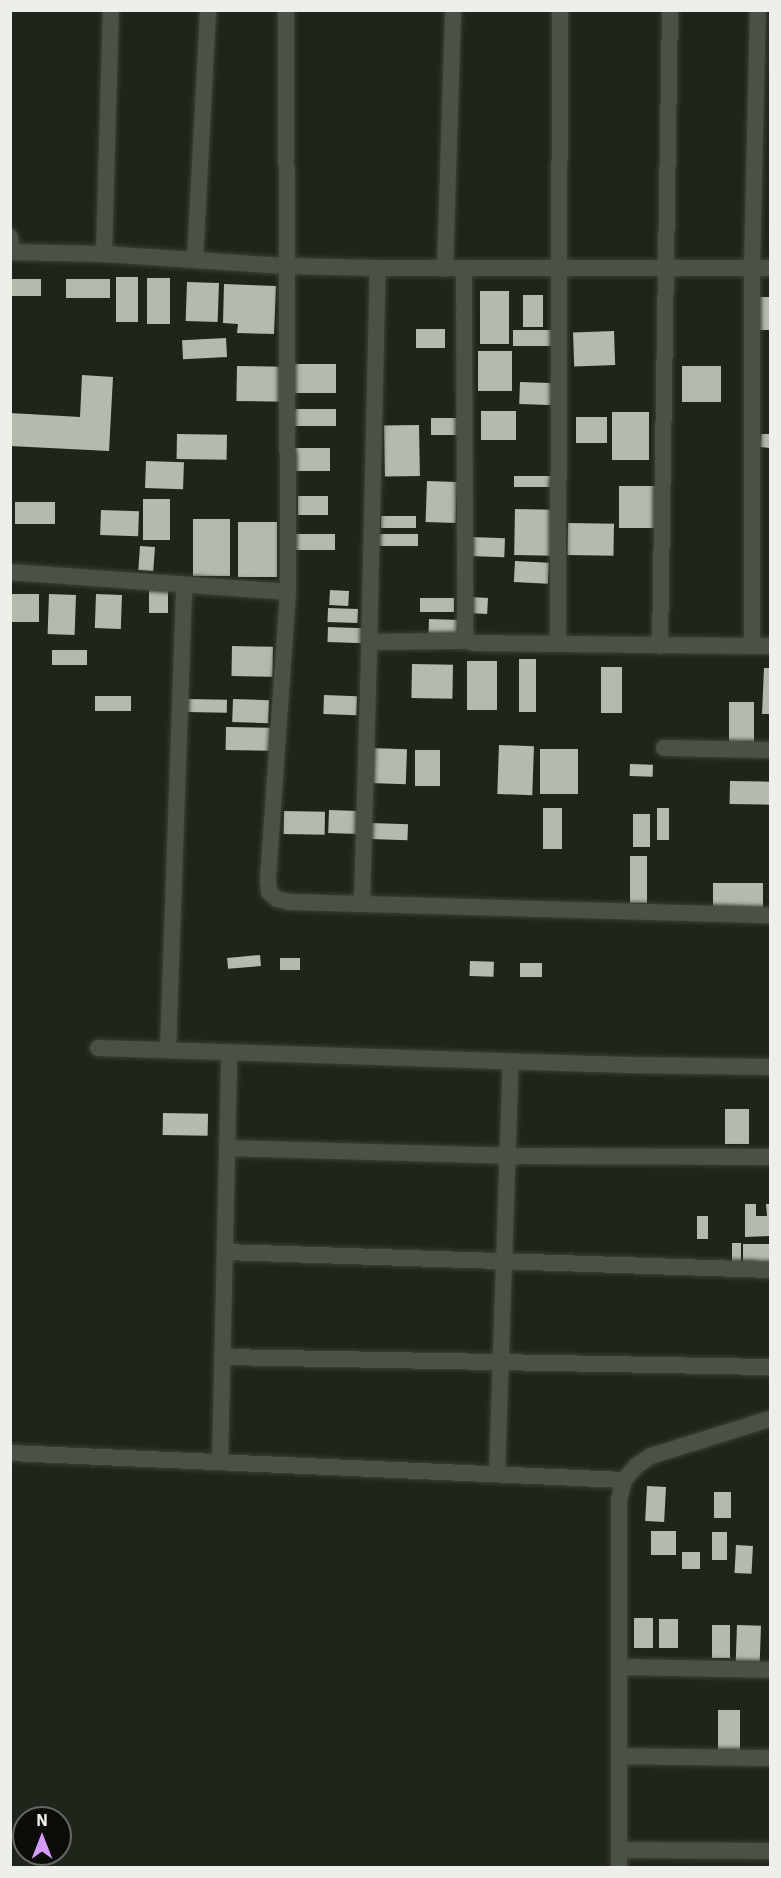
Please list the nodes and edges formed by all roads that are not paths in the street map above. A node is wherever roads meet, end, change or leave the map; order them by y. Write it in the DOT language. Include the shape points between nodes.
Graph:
graph roads {
  1 [pos="111,10"];
  2 [pos="208,10"];
  3 [pos="286,10"];
  4 [pos="453,10"];
  5 [pos="560,10"];
  6 [pos="670,10"];
  7 [pos="758,10"];
  8 [pos="10,237"];
  9 [pos="11,252"];
  10 [pos="104,254"];
  11 [pos="195,260"];
  12 [pos="285,266"];
  13 [pos="378,268"];
  14 [pos="666,268"];
  15 [pos="752,268"];
  16 [pos="771,268"];
  17 [pos="445,269"];
  18 [pos="464,269"];
  19 [pos="559,269"];
  20 [pos="10,572"];
  21 [pos="184,585"];
  22 [pos="288,592"];
  23 [pos="465,641"];
  24 [pos="558,644"];
  25 [pos="660,646"];
  26 [pos="752,646"];
  27 [pos="771,646"];
  28 [pos="369,650"];
  29 [pos="664,748"];
  30 [pos="771,750"];
  31 [pos="362,903"];
  32 [pos="771,915"];
  33 [pos="98,1048"];
  34 [pos="168,1050"];
  35 [pos="229,1053"];
  36 [pos="511,1062"];
  37 [pos="771,1067"];
  38 [pos="228,1148"];
  39 [pos="507,1156"];
  40 [pos="771,1157"];
  41 [pos="225,1252"];
  42 [pos="504,1263"];
  43 [pos="771,1270"];
  44 [pos="222,1358"];
  45 [pos="501,1364"];
  46 [pos="771,1367"];
  47 [pos="771,1419"];
  48 [pos="10,1453"];
  49 [pos="220,1462"];
  50 [pos="497,1474"];
  51 [pos="624,1480"];
  52 [pos="618,1667"];
  53 [pos="771,1670"];
  54 [pos="618,1756"];
  55 [pos="771,1758"];
  56 [pos="618,1850"];
  57 [pos="771,1851"];
  58 [pos="618,1868"];
  1 -- 10 [label="street"];
  2 -- 11 [label="street"];
  3 -- 12 [label="street"];
  4 -- 17 [label="street"];
  5 -- 19 [label="street"];
  6 -- 14 [label="street"];
  7 -- 15 [label="street"];
  8 -- 9 [label="street"];
  9 -- 10 [label="street"];
  10 -- 11 [label="street"];
  11 -- 12 [label="street"];
  12 -- 13 [label="street"];
  12 -- 22 [label="street"];
  13 -- 17 [label="street"];
  13 -- 28 [label="street"];
  14 -- 15 [label="street"];
  14 -- 19 [label="street"];
  14 -- 25 [label="street"];
  15 -- 16 [label="street"];
  15 -- 26 [label="street"];
  17 -- 18 [label="street"];
  18 -- 19 [label="street"];
  18 -- 23 [label="street"];
  19 -- 24 [label="street"];
  20 -- 21 [label="street"];
  21 -- 22 [label="street"];
  21 -- 34 [label="street"];
  22 -- 31 [label="street" via="269,892 290,902"];
  23 -- 24 [label="street"];
  23 -- 28 [label="street" via="378,642"];
  24 -- 25 [label="street"];
  25 -- 26 [label="street"];
  26 -- 27 [label="street"];
  28 -- 31 [label="street"];
  29 -- 30 [label="street"];
  31 -- 32 [label="street"];
  33 -- 34 [label="street"];
  34 -- 35 [label="street"];
  35 -- 36 [label="street"];
  35 -- 38 [label="street"];
  36 -- 37 [label="street"];
  36 -- 39 [label="street"];
  38 -- 39 [label="street"];
  38 -- 41 [label="street"];
  39 -- 40 [label="street"];
  39 -- 42 [label="street"];
  41 -- 42 [label="street"];
  41 -- 44 [label="street"];
  42 -- 43 [label="street"];
  42 -- 45 [label="street"];
  44 -- 45 [label="street"];
  44 -- 49 [label="street"];
  45 -- 46 [label="street"];
  45 -- 50 [label="street"];
  47 -- 51 [label="street" via="651,1456"];
  48 -- 49 [label="street"];
  49 -- 50 [label="street"];
  50 -- 51 [label="street"];
  51 -- 52 [label="street" via="618,1500"];
  52 -- 53 [label="street"];
  52 -- 54 [label="street"];
  54 -- 55 [label="street"];
  54 -- 56 [label="street"];
  56 -- 57 [label="street"];
  56 -- 58 [label="street"];
}
